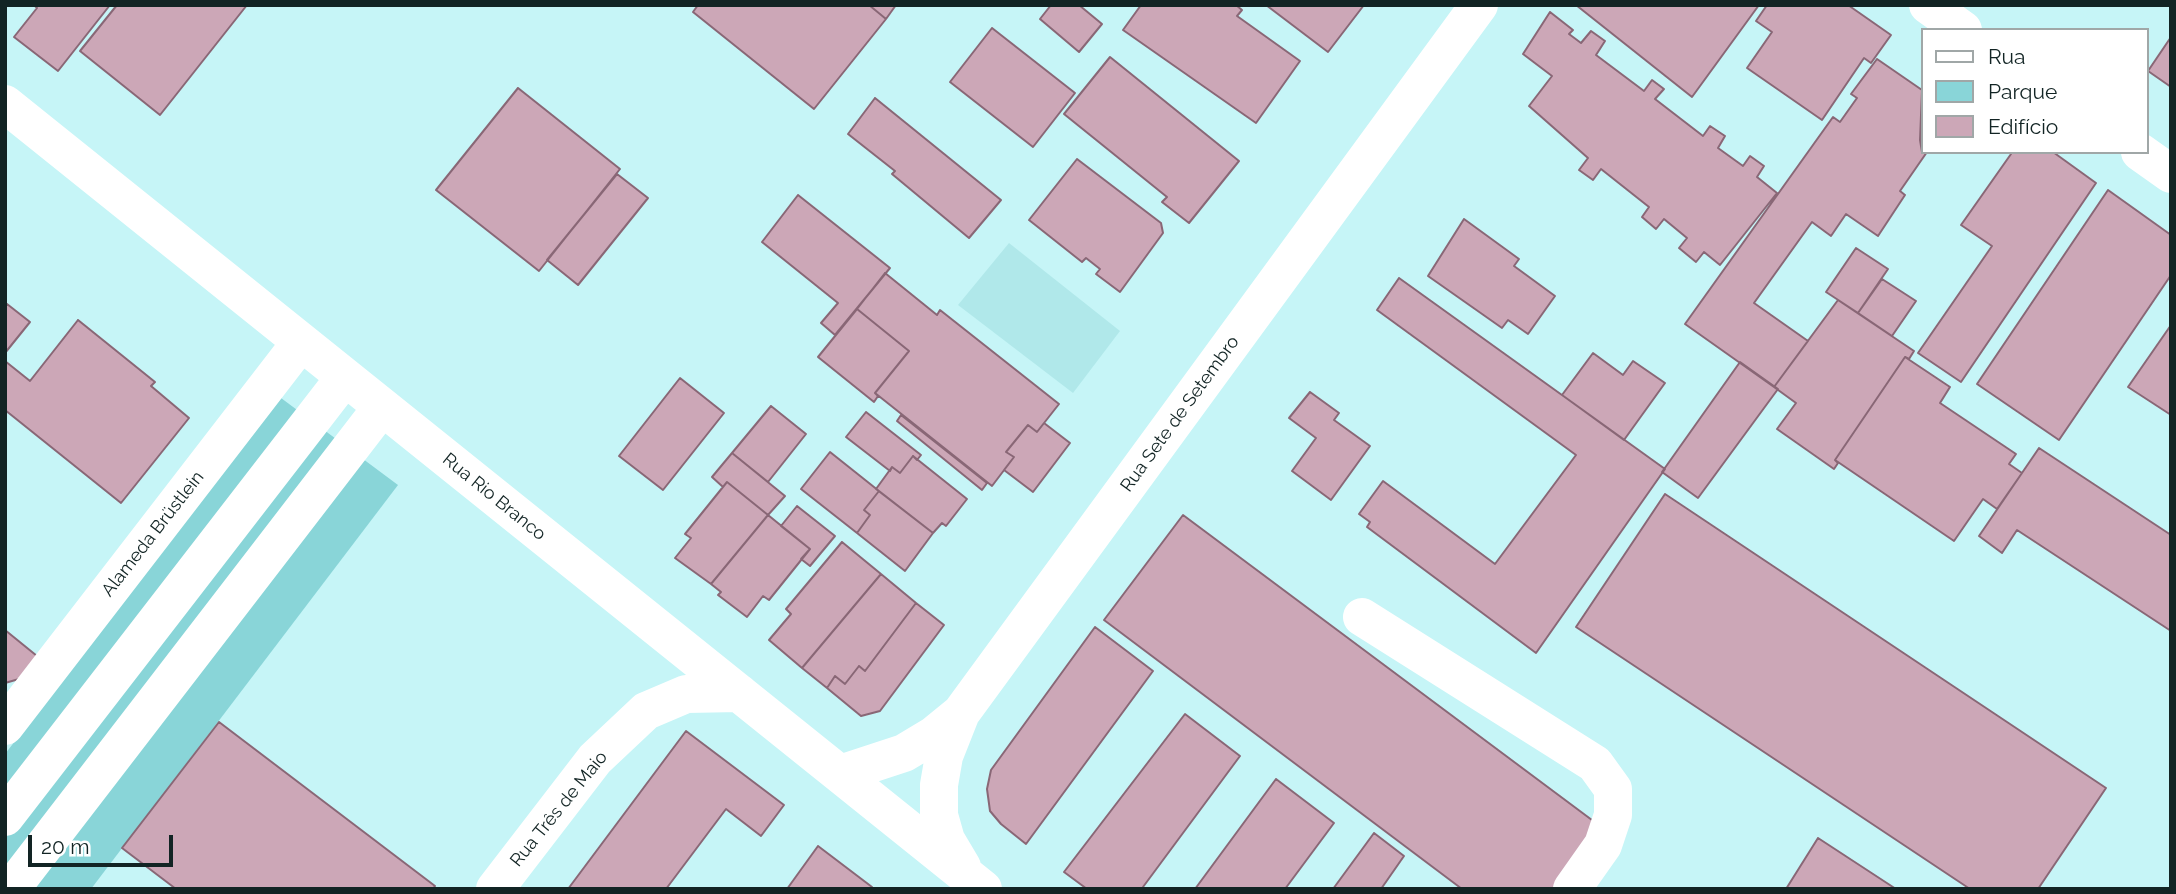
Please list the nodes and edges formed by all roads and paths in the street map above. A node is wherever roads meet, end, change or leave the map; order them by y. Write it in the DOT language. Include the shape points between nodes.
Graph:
graph roads {
  1 [pos="1479,5"];
  2 [pos="1928,5"];
  3 [pos="1961,28"];
  4 [pos="5,104"];
  5 [pos="2143,154"];
  6 [pos="2171,174"];
  7 [pos="302,342"];
  8 [pos="345,377"];
  9 [pos="382,407"];
  10 [pos="126,570"];
  11 [pos="170,604"];
  12 [pos="1363,617"];
  13 [pos="208,633"];
  14 [pos="739,693"];
  15 [pos="961,713"];
  16 [pos="5,726"];
  17 [pos="840,774"];
  18 [pos="32,783"];
  19 [pos="69,813"];
  20 [pos="5,817"];
  21 [pos="975,883"];
  22 [pos="11,889"];
  23 [pos="495,889"];
  24 [pos="1572,889"];
  1 -- 15 [label="street, Rua Sete de Setembro"];
  2 -- 3 [label="street"];
  4 -- 7 [label="street, Rua Rio Branco"];
  5 -- 6 [label="street"];
  7 -- 8 [label="street, Rua Rio Branco"];
  7 -- 10 [label="street, Alameda Brüstlein"];
  8 -- 9 [label="street, Rua Rio Branco"];
  8 -- 11 [label="street"];
  9 -- 13 [label="street"];
  9 -- 14 [label="street, Rua Rio Branco"];
  10 -- 11 [label="street"];
  10 -- 16 [label="street, Alameda Brüstlein"];
  11 -- 13 [label="street"];
  11 -- 18 [label="street"];
  12 -- 24 [label="street" via="1595,764 1613,789 1613,815 1603,845"];
  13 -- 19 [label="street"];
  14 -- 17 [label="street, Rua Rio Branco"];
  14 -- 23 [label="street, Rua Três de Maio" via="686,694 646,711 594,759"];
  15 -- 17 [label="street, Rua Sete de Setembro" via="904,753"];
  15 -- 21 [label="street" via="944,757 939,815 946,840"];
  17 -- 21 [label="street, Rua Rio Branco"];
  18 -- 19 [label="street"];
  18 -- 20 [label="street"];
  19 -- 22 [label="street"];
}
